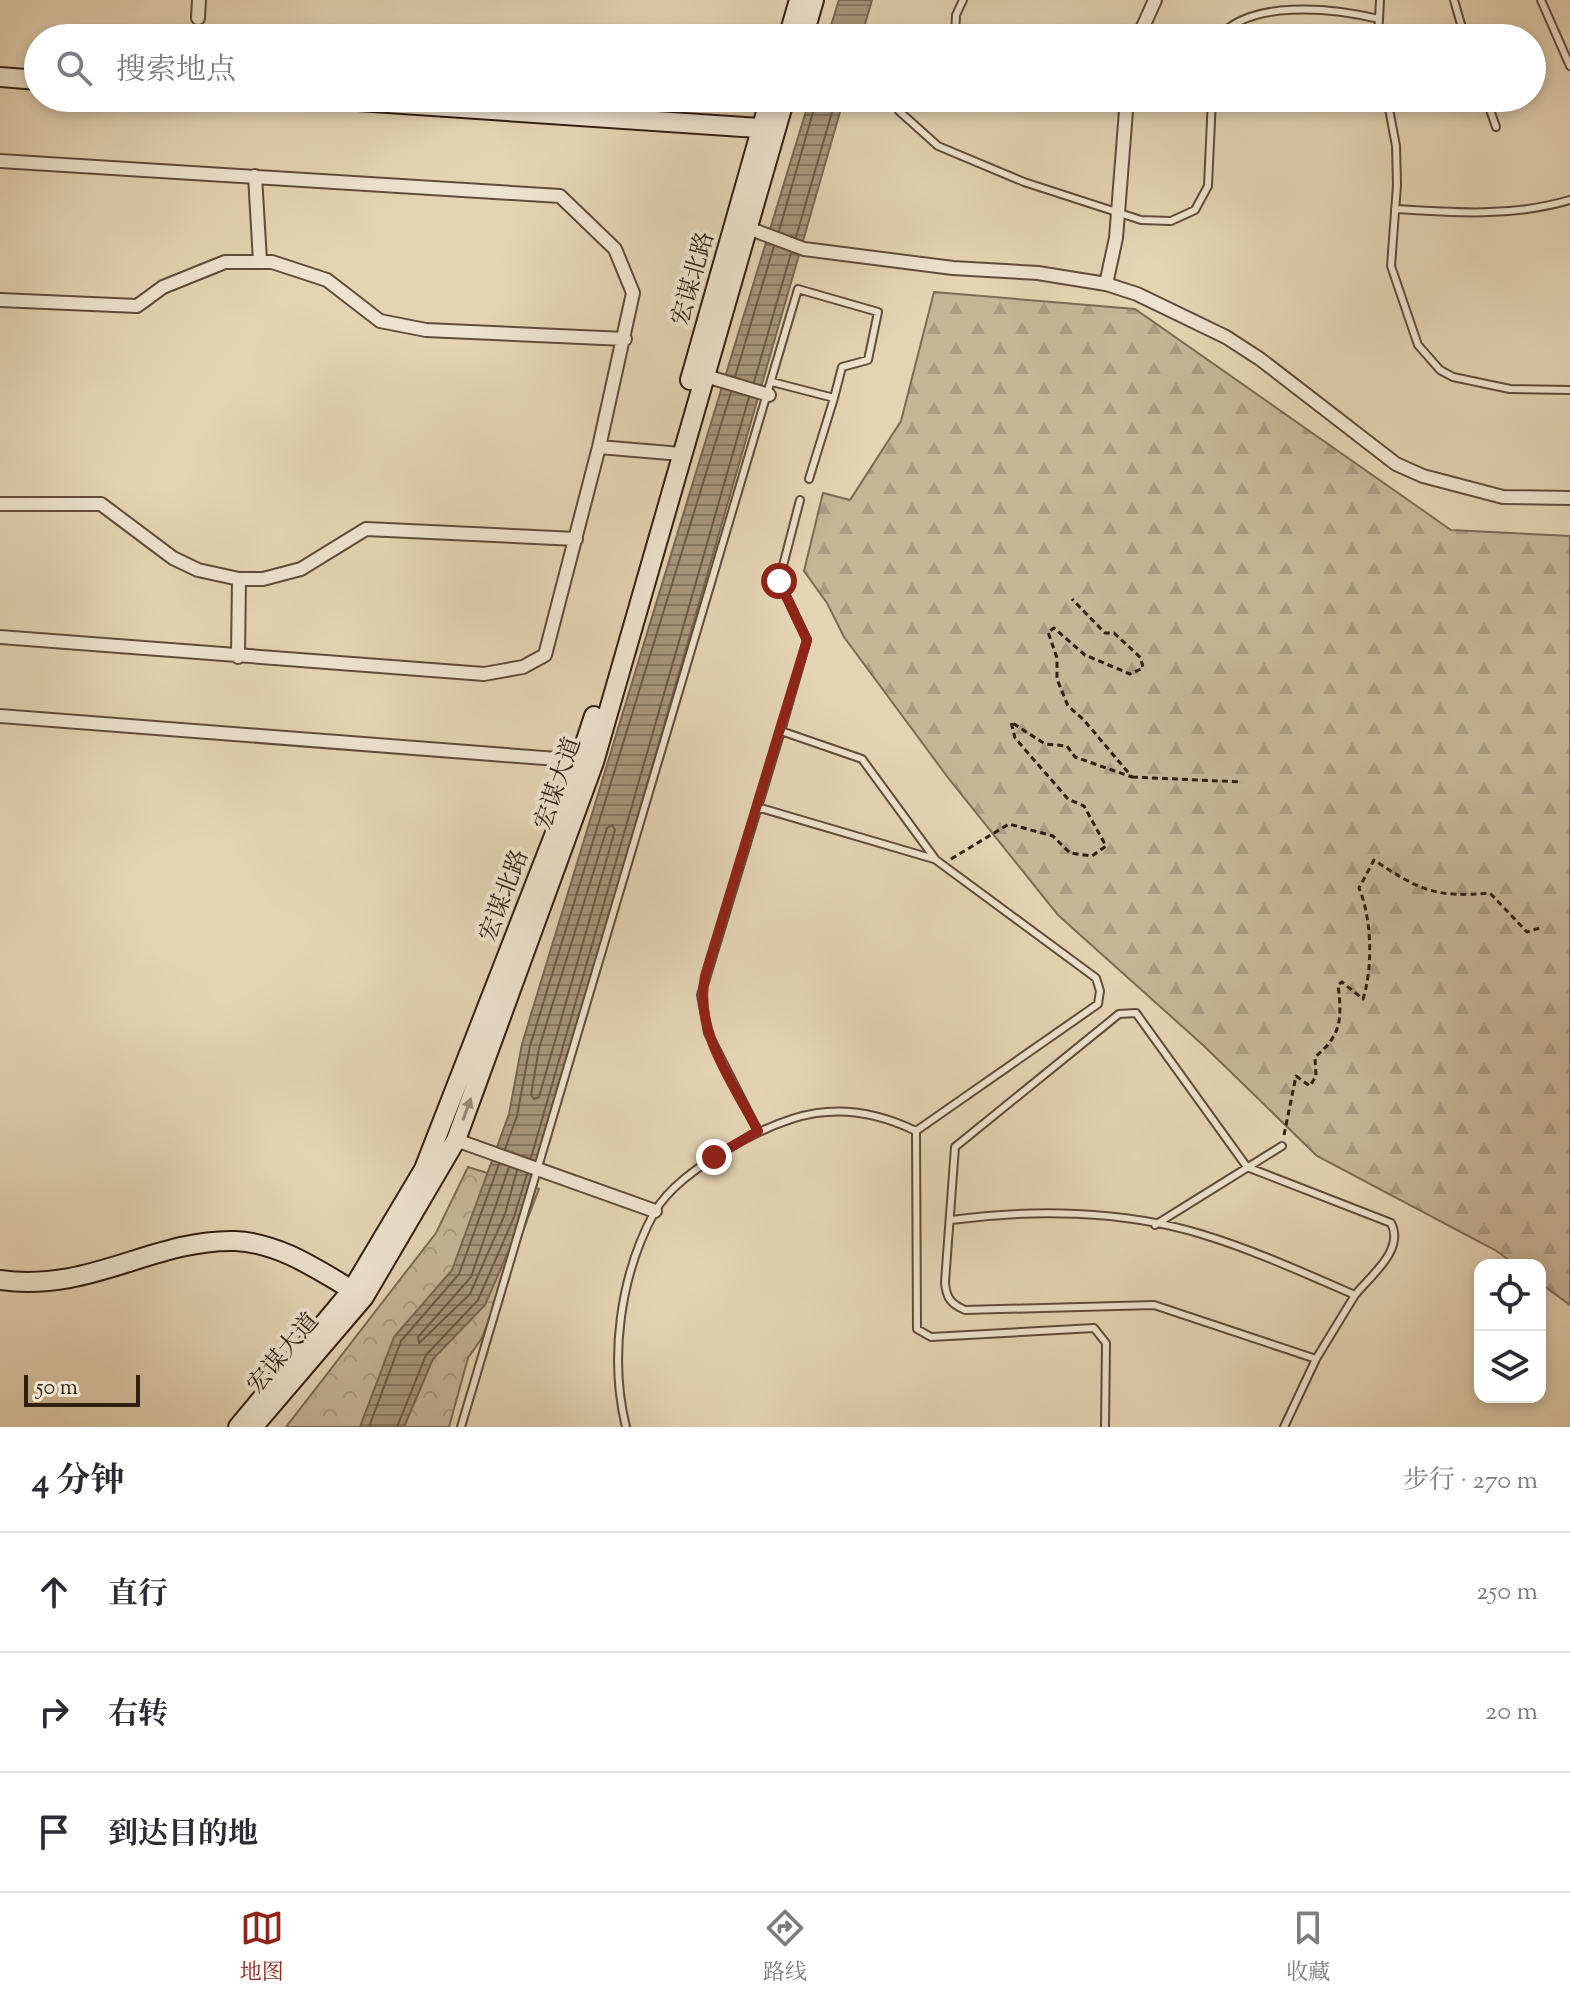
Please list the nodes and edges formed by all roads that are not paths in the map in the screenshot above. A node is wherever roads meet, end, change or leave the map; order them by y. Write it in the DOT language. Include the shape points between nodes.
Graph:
graph roads {
  1 [pos="199,0"];
  2 [pos="799,0"];
  3 [pos="814,0"];
  4 [pos="963,0"];
  5 [pos="1155,0"];
  6 [pos="1380,0"];
  7 [pos="1454,0"];
  8 [pos="1541,0"];
  9 [pos="198,18"];
  10 [pos="1379,19"];
  11 [pos="792,24"];
  12 [pos="807,24"];
  13 [pos="956,24"];
  14 [pos="1144,24"];
  15 [pos="1229,24"];
  16 [pos="1379,24"];
  17 [pos="1461,24"];
  18 [pos="1570,66"];
  19 [pos="0,77"];
  20 [pos="24,79"];
  21 [pos="519,112"];
  22 [pos="770,112"];
  23 [pos="778,112"];
  24 [pos="900,112"];
  25 [pos="1126,112"];
  26 [pos="1212,112"];
  27 [pos="1390,112"];
  28 [pos="1491,112"];
  29 [pos="1496,127"];
  30 [pos="769,129"];
  31 [pos="0,161"];
  32 [pos="255,176"];
  33 [pos="1570,200"];
  34 [pos="1395,209"];
  35 [pos="1117,213"];
  36 [pos="748,228"];
  37 [pos="260,261"];
  38 [pos="1106,284"];
  39 [pos="0,300"];
  40 [pos="625,339"];
  41 [pos="698,374"];
  42 [pos="770,388"];
  43 [pos="1570,390"];
  44 [pos="834,398"];
  45 [pos="599,447"];
  46 [pos="675,454"];
  47 [pos="809,479"];
  48 [pos="1570,498"];
  49 [pos="800,500"];
  50 [pos="0,504"];
  51 [pos="576,539"];
  52 [pos="239,579"];
  53 [pos="0,637"];
  54 [pos="238,657"];
  55 [pos="0,716"];
  56 [pos="781,731"];
  57 [pos="587,762"];
  58 [pos="757,807"];
  59 [pos="939,862"];
  60 [pos="758,1131"];
  61 [pos="916,1131"];
  62 [pos="456,1140"];
  63 [pos="1282,1146"];
  64 [pos="1247,1167"];
  65 [pos="538,1169"];
  66 [pos="655,1211"];
  67 [pos="951,1220"];
  68 [pos="1155,1225"];
  69 [pos="0,1280"];
  70 [pos="358,1294"];
  71 [pos="1355,1295"];
  72 [pos="1316,1359"];
  73 [pos="238,1427"];
  74 [pos="253,1427"];
  75 [pos="461,1427"];
  76 [pos="626,1427"];
  77 [pos="1105,1427"];
  78 [pos="1284,1427"];
  1 -- 9 [label="street"];
  2 -- 11 [label="main road"];
  3 -- 12 [label="main road"];
  4 -- 13 [label="lane"];
  5 -- 14 [label="street"];
  6 -- 10 [label="lane"];
  7 -- 17 [label="lane"];
  8 -- 18 [label="lane"];
  10 -- 15 [label="lane" via="1286,1 1239,12"];
  10 -- 16 [label="lane"];
  19 -- 20 [label="main road"];
  21 -- 30 [label="main road"];
  22 -- 30 [label="main road, 宏谋北路"];
  23 -- 30 [label="main road, 宏谋大道"];
  24 -- 35 [label="lane" via="938,146"];
  25 -- 35 [label="street"];
  26 -- 35 [label="lane" via="1210,176 1195,210 1171,221"];
  27 -- 34 [label="lane" via="1396,146"];
  28 -- 29 [label="lane"];
  30 -- 36 [label="main road, 宏谋大道"];
  30 -- 41 [label="main road, 宏谋北路"];
  31 -- 32 [label="street"];
  32 -- 37 [label="street"];
  32 -- 40 [label="street" via="560,196 615,249 633,293"];
  33 -- 34 [label="lane" via="1495,213"];
  34 -- 43 [label="lane" via="1391,266 1427,358 1440,370 1471,382"];
  35 -- 38 [label="street"];
  36 -- 38 [label="street" via="804,249"];
  36 -- 41 [label="main road, 宏谋大道"];
  37 -- 39 [label="street" via="225,262 163,287 137,306"];
  37 -- 40 [label="street" via="327,280 380,321 426,330"];
  38 -- 48 [label="street" via="1226,337 1367,445 1410,470 1503,497"];
  40 -- 45 [label="street"];
  41 -- 42 [label="street"];
  41 -- 46 [label="main road, 宏谋大道"];
  42 -- 44 [label="lane"];
  42 -- 44 [label="lane" via="798,289 878,312 868,360 842,367"];
  42 -- 65 [label="lane"];
  44 -- 47 [label="lane"];
  45 -- 46 [label="street"];
  45 -- 51 [label="street"];
  46 -- 57 [label="main road, 宏谋大道"];
  49 -- 56 [label="lane" via="779,581 807,640"];
  50 -- 52 [label="street" via="101,504 173,558"];
  51 -- 52 [label="street" via="366,529 301,569"];
  51 -- 54 [label="street" via="545,655 523,667 484,674"];
  52 -- 54 [label="street"];
  53 -- 54 [label="street"];
  55 -- 57 [label="street"];
  56 -- 58 [label="lane"];
  56 -- 59 [label="lane" via="862,759"];
  62 -- 57 [label="main road, 宏谋大道, one-way"];
  57 -- 70 [label="main road, 宏谋北路" via="424,1169"];
  58 -- 59 [label="lane"];
  58 -- 60 [label="lane" via="705,976 701,1005 708,1033"];
  59 -- 61 [label="lane" via="1096,978 1100,997 1098,1004"];
  60 -- 61 [label="lane" via="793,1117 865,1113"];
  60 -- 66 [label="lane" via="690,1173"];
  61 -- 77 [label="lane" via="917,1329 931,1337 1094,1328 1106,1343"];
  62 -- 65 [label="street"];
  62 -- 70 [label="main road, 宏谋大道"];
  63 -- 64 [label="lane"];
  64 -- 67 [label="lane" via="1139,1016 1124,1012 955,1147"];
  64 -- 68 [label="lane"];
  64 -- 71 [label="lane" via="1391,1223 1393,1249"];
  65 -- 66 [label="street"];
  65 -- 75 [label="lane"];
  66 -- 76 [label="lane" via="625,1295 619,1344"];
  67 -- 68 [label="lane" via="1015,1212"];
  67 -- 72 [label="lane" via="946,1293 951,1303 965,1310 1154,1305"];
  68 -- 71 [label="lane" via="1243,1248"];
  69 -- 70 [label="main road" via="64,1282 205,1243 237,1241 280,1251"];
  70 -- 73 [label="main road, 宏谋北路"];
  70 -- 74 [label="main road, 宏谋大道"];
  71 -- 72 [label="lane"];
  72 -- 78 [label="lane"];
}
